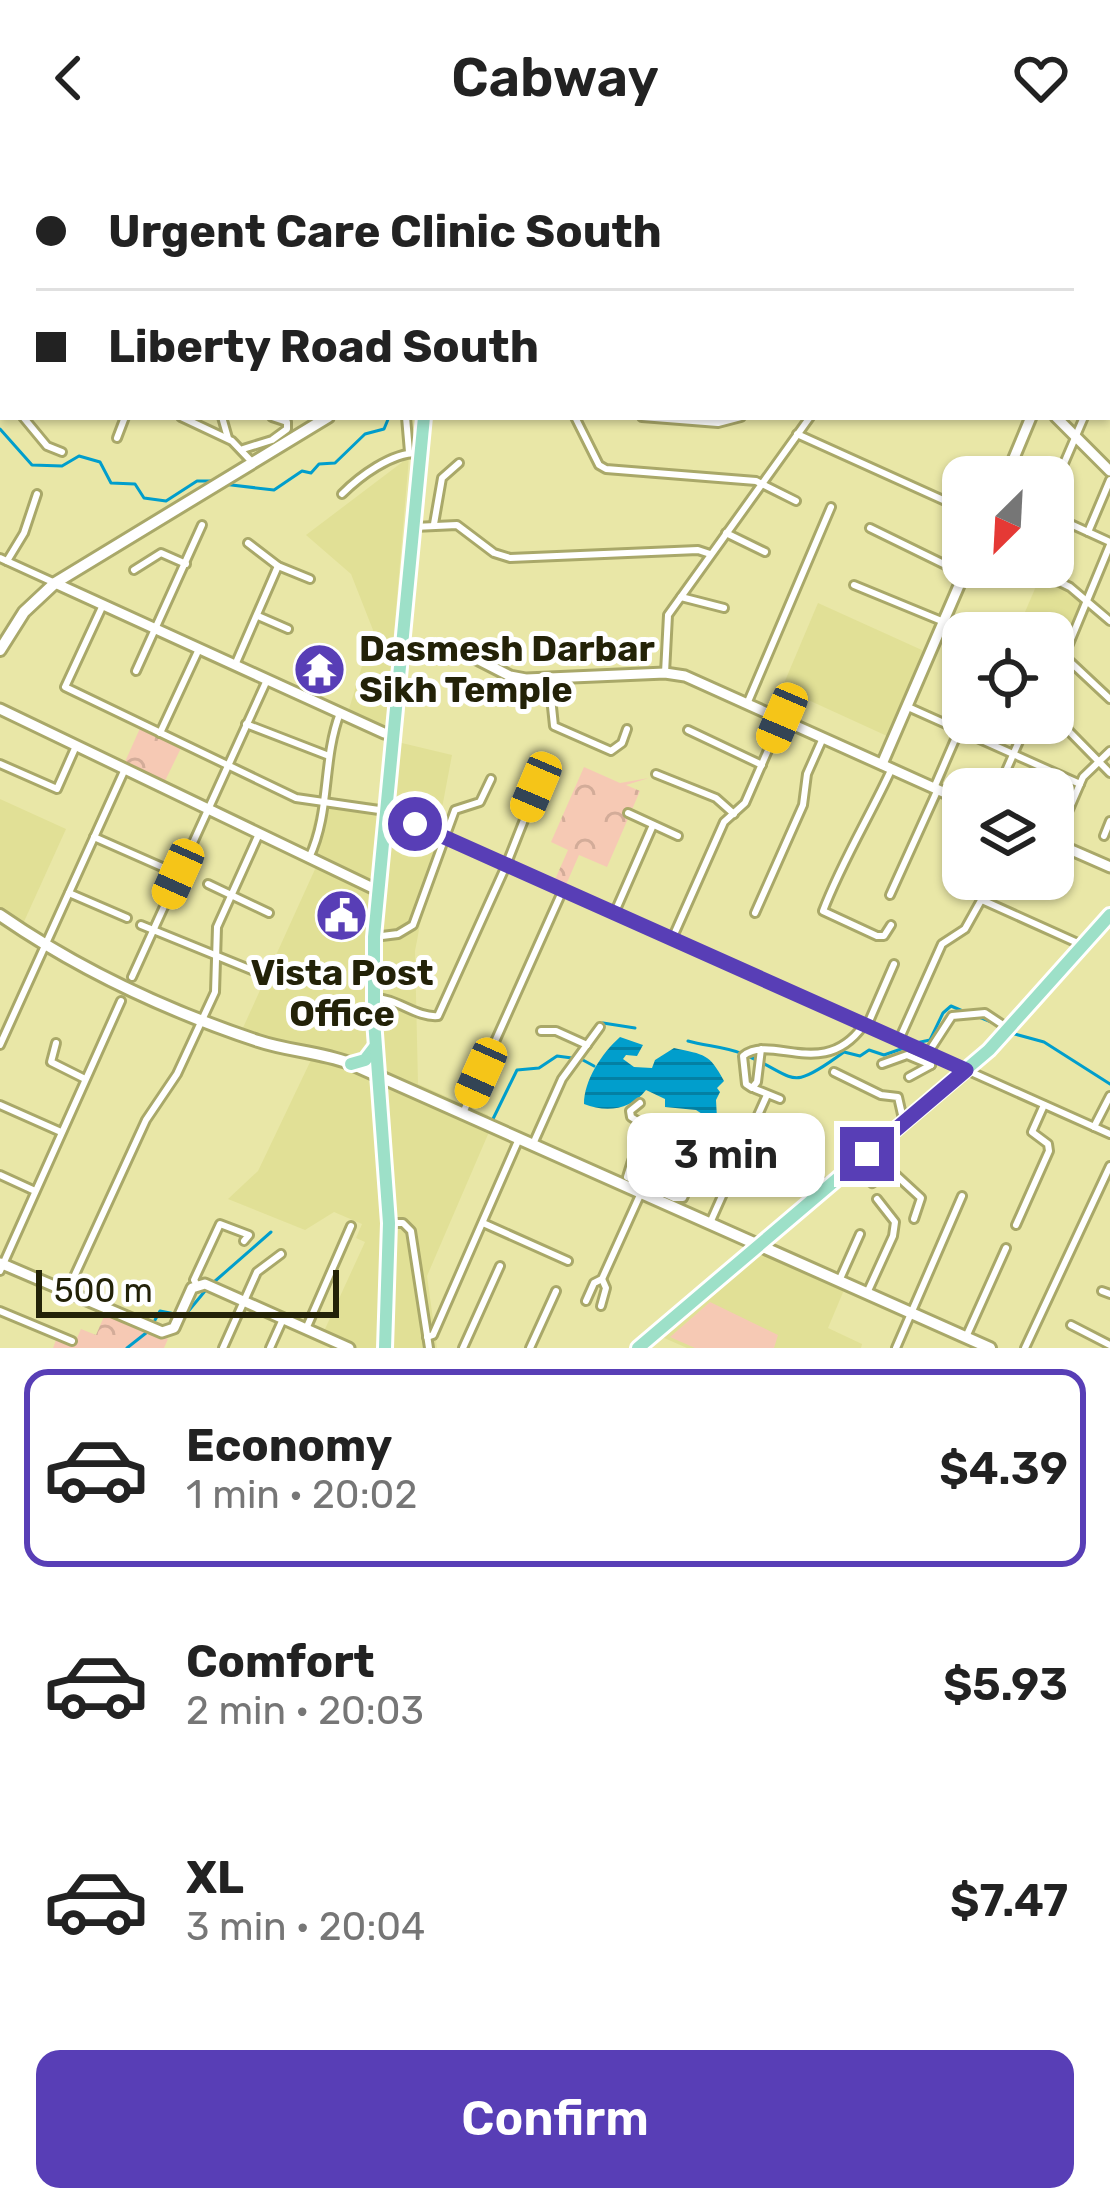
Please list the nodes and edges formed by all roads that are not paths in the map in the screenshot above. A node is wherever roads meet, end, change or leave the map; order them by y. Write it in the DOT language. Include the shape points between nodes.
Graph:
graph roads {
  1 [pos="25,420"];
  2 [pos="124,420"];
  3 [pos="189,420"];
  4 [pos="223,420"];
  5 [pos="281,420"];
  6 [pos="323,420"];
  7 [pos="407,420"];
  8 [pos="423,420"];
  9 [pos="576,420"];
  10 [pos="700,420"];
  11 [pos="734,420"];
  12 [pos="807,420"];
  13 [pos="1030,420"];
  14 [pos="1059,420"];
  15 [pos="1083,420"];
  16 [pos="797,434"];
  17 [pos="1076,436"];
  18 [pos="117,438"];
  19 [pos="228,438"];
  20 [pos="243,449"];
  21 [pos="62,452"];
  22 [pos="415,452"];
  23 [pos="1015,456"];
  24 [pos="1067,456"];
  25 [pos="252,462"];
  26 [pos="459,463"];
  27 [pos="1110,471"];
  28 [pos="1110,480"];
  29 [pos="748,481"];
  30 [pos="760,484"];
  31 [pos="37,494"];
  32 [pos="342,494"];
  33 [pos="753,494"];
  34 [pos="942,500"];
  35 [pos="796,501"];
  36 [pos="831,507"];
  37 [pos="434,524"];
  38 [pos="202,526"];
  39 [pos="1074,526"];
  40 [pos="413,527"];
  41 [pos="870,528"];
  42 [pos="1088,532"];
  43 [pos="726,533"];
  44 [pos="248,543"];
  45 [pos="1110,544"];
  46 [pos="764,552"];
  47 [pos="710,554"];
  48 [pos="3,560"];
  49 [pos="942,560"];
  50 [pos="186,564"];
  51 [pos="278,566"];
  52 [pos="134,570"];
  53 [pos="72,572"];
  54 [pos="38,576"];
  55 [pos="310,579"];
  56 [pos="55,583"];
  57 [pos="854,585"];
  58 [pos="1071,588"];
  59 [pos="71,591"];
  60 [pos="41,593"];
  61 [pos="681,597"];
  62 [pos="1086,600"];
  63 [pos="103,605"];
  64 [pos="724,608"];
  65 [pos="257,615"];
  66 [pos="1110,620"];
  67 [pos="942,621"];
  68 [pos="942,627"];
  69 [pos="155,629"];
  70 [pos="288,629"];
  71 [pos="401,646"];
  72 [pos="199,649"];
  73 [pos="0,650"];
  74 [pos="235,665"];
  75 [pos="136,671"];
  76 [pos="665,673"];
  77 [pos="549,678"];
  78 [pos="267,680"];
  79 [pos="1110,699"];
  80 [pos="748,704"];
  81 [pos="907,706"];
  82 [pos="0,709"];
  83 [pos="340,713"];
  84 [pos="782,718"];
  85 [pos="942,722"];
  86 [pos="246,724"];
  87 [pos="627,729"];
  88 [pos="688,730"];
  89 [pos="160,733"];
  90 [pos="394,734"];
  91 [pos="824,736"];
  92 [pos="1074,736"];
  93 [pos="953,744"];
  94 [pos="990,744"];
  95 [pos="1018,744"];
  96 [pos="76,746"];
  97 [pos="1110,751"];
  98 [pos="1013,754"];
  99 [pos="328,756"];
  100 [pos="1099,762"];
  101 [pos="0,764"];
  102 [pos="762,764"];
  103 [pos="227,765"];
  104 [pos="887,766"];
  105 [pos="1007,768"];
  106 [pos="125,769"];
  107 [pos="1110,773"];
  108 [pos="656,774"];
  109 [pos="491,779"];
  110 [pos="1080,784"];
  111 [pos="536,787"];
  112 [pos="936,788"];
  113 [pos="942,791"];
  114 [pos="1074,797"];
  115 [pos="324,803"];
  116 [pos="208,809"];
  117 [pos="386,811"];
  118 [pos="628,813"];
  119 [pos="734,814"];
  120 [pos="1110,821"];
  121 [pos="653,825"];
  122 [pos="259,834"];
  123 [pos="678,836"];
  124 [pos="1104,836"];
  125 [pos="93,837"];
  126 [pos="444,838"];
  127 [pos="1074,851"];
  128 [pos="310,858"];
  129 [pos="505,865"];
  130 [pos="1110,867"];
  131 [pos="178,874"];
  132 [pos="208,884"];
  133 [pos="377,890"];
  134 [pos="562,891"];
  135 [pos="68,892"];
  136 [pos="230,896"];
  137 [pos="890,896"];
  138 [pos="982,901"];
  139 [pos="269,913"];
  140 [pos="755,913"];
  141 [pos="614,914"];
  142 [pos="0,915"];
  143 [pos="1110,915"];
  144 [pos="127,918"];
  145 [pos="141,925"];
  146 [pos="891,925"];
  147 [pos="153,932"];
  148 [pos="1103,933"];
  149 [pos="374,938"];
  150 [pos="671,939"];
  151 [pos="1082,945"];
  152 [pos="44,947"];
  153 [pos="216,956"];
  154 [pos="894,964"];
  155 [pos="264,975"];
  156 [pos="132,977"];
  157 [pos="373,998"];
  158 [pos="121,1001"];
  159 [pos="820,1006"];
  160 [pos="808,1011"];
  161 [pos="202,1019"];
  162 [pos="865,1025"];
  163 [pos="600,1027"];
  164 [pos="1010,1029"];
  165 [pos="541,1031"];
  166 [pos="899,1040"];
  167 [pos="56,1043"];
  168 [pos="0,1045"];
  169 [pos="587,1045"];
  170 [pos="376,1046"];
  171 [pos="761,1049"];
  172 [pos="931,1054"];
  173 [pos="351,1064"];
  174 [pos="882,1064"];
  175 [pos="931,1065"];
  176 [pos="966,1070"];
  177 [pos="834,1072"];
  178 [pos="378,1075"];
  179 [pos="909,1077"];
  180 [pos="85,1079"];
  181 [pos="754,1088"];
  182 [pos="767,1095"];
  183 [pos="1110,1096"];
  184 [pos="779,1099"];
  185 [pos="640,1103"];
  186 [pos="1044,1105"];
  187 [pos="0,1106"];
  188 [pos="463,1113"];
  189 [pos="905,1121"];
  190 [pos="1094,1127"];
  191 [pos="61,1132"];
  192 [pos="1110,1134"];
  193 [pos="519,1138"];
  194 [pos="533,1144"];
  195 [pos="759,1155"];
  196 [pos="701,1157"];
  197 [pos="853,1166"];
  198 [pos="1110,1166"];
  199 [pos="0,1175"];
  200 [pos="830,1186"];
  201 [pos="35,1191"];
  202 [pos="647,1191"];
  203 [pos="962,1196"];
  204 [pos="877,1198"];
  205 [pos="712,1218"];
  206 [pos="914,1219"];
  207 [pos="389,1223"];
  208 [pos="482,1223"];
  209 [pos="1016,1225"];
  210 [pos="350,1226"];
  211 [pos="860,1234"];
  212 [pos="244,1241"];
  213 [pos="759,1246"];
  214 [pos="1006,1248"];
  215 [pos="280,1254"];
  216 [pos="568,1261"];
  217 [pos="1,1266"];
  218 [pos="500,1266"];
  219 [pos="602,1279"];
  220 [pos="839,1281"];
  221 [pos="196,1285"];
  222 [pos="556,1291"];
  223 [pos="67,1292"];
  224 [pos="867,1294"];
  225 [pos="243,1301"];
  226 [pos="586,1301"];
  227 [pos="601,1306"];
  228 [pos="0,1311"];
  229 [pos="911,1313"];
  230 [pos="283,1319"];
  231 [pos="1071,1325"];
  232 [pos="306,1329"];
  233 [pos="427,1337"];
  234 [pos="72,1342"];
  235 [pos="973,1342"];
  236 [pos="1110,1345"];
  237 [pos="223,1348"];
  238 [pos="269,1348"];
  239 [pos="349,1348"];
  240 [pos="385,1348"];
  241 [pos="429,1348"];
  242 [pos="464,1348"];
  243 [pos="530,1348"];
  244 [pos="638,1348"];
  245 [pos="896,1348"];
  246 [pos="990,1348"];
  247 [pos="1025,1348"];
  1 -- 21 [label="street"];
  2 -- 18 [label="street"];
  3 -- 19 [label="street"];
  4 -- 19 [label="street"];
  5 -- 20 [label="street" via="287,429"];
  6 -- 25 [label="main road"];
  7 -- 22 [label="street"];
  8 -- 22 [label="main road"];
  9 -- 29 [label="street" via="606,469"];
  10 -- 11 [label="street"];
  12 -- 16 [label="street"];
  13 -- 23 [label="street"];
  14 -- 17 [label="street"];
  15 -- 17 [label="street"];
  16 -- 30 [label="street"];
  16 -- 34 [label="street"];
  17 -- 24 [label="street"];
  17 -- 27 [label="street"];
  19 -- 20 [label="street"];
  20 -- 25 [label="street"];
  22 -- 32 [label="street"];
  22 -- 40 [label="main road"];
  25 -- 53 [label="main road"];
  26 -- 37 [label="street" via="442,478"];
  28 -- 42 [label="street"];
  29 -- 30 [label="street"];
  29 -- 33 [label="street"];
  30 -- 33 [label="street"];
  30 -- 35 [label="street"];
  31 -- 48 [label="street" via="24,533"];
  33 -- 43 [label="street"];
  36 -- 80 [label="street"];
  37 -- 40 [label="street"];
  37 -- 47 [label="street" via="457,525 510,558"];
  38 -- 50 [label="street"];
  39 -- 42 [label="street"];
  40 -- 71 [label="main road"];
  41 -- 49 [label="street"];
  42 -- 45 [label="street"];
  43 -- 46 [label="street"];
  43 -- 47 [label="street"];
  44 -- 51 [label="street"];
  45 -- 62 [label="street"];
  47 -- 61 [label="street"];
  48 -- 54 [label="street"];
  50 -- 52 [label="street" via="161,553"];
  50 -- 69 [label="street"];
  51 -- 55 [label="street"];
  51 -- 65 [label="street"];
  53 -- 56 [label="main road"];
  53 -- 59 [label="main road"];
  54 -- 56 [label="street"];
  54 -- 60 [label="main road"];
  56 -- 59 [label="street"];
  56 -- 60 [label="main road"];
  57 -- 67 [label="street"];
  58 -- 62 [label="street"];
  59 -- 63 [label="street"];
  60 -- 73 [label="main road"];
  61 -- 64 [label="street"];
  61 -- 76 [label="street" via="666,619"];
  62 -- 66 [label="street"];
  62 -- 79 [label="street" via="1064,656"];
  63 -- 69 [label="street"];
  63 -- 89 [label="street" via="65,687"];
  65 -- 70 [label="street"];
  65 -- 74 [label="street"];
  68 -- 81 [label="street"];
  69 -- 72 [label="street"];
  69 -- 75 [label="street"];
  71 -- 77 [label="street" via="473,657 518,678"];
  71 -- 90 [label="main road"];
  72 -- 74 [label="street"];
  72 -- 89 [label="street"];
  74 -- 78 [label="street"];
  76 -- 77 [label="street"];
  76 -- 80 [label="street"];
  77 -- 87 [label="street" via="557,729 607,751 620,746"];
  78 -- 83 [label="street"];
  78 -- 86 [label="street"];
  80 -- 84 [label="street"];
  81 -- 85 [label="street"];
  81 -- 104 [label="street"];
  82 -- 96 [label="street"];
  83 -- 90 [label="street"];
  83 -- 99 [label="street"];
  84 -- 91 [label="street"];
  84 -- 102 [label="street"];
  86 -- 99 [label="street"];
  86 -- 103 [label="street"];
  88 -- 102 [label="street"];
  89 -- 103 [label="street"];
  90 -- 117 [label="main road"];
  91 -- 104 [label="street"];
  91 -- 140 [label="street"];
  92 -- 100 [label="street"];
  93 -- 112 [label="street"];
  94 -- 98 [label="street"];
  95 -- 98 [label="street"];
  96 -- 101 [label="street" via="57,789"];
  96 -- 106 [label="street"];
  97 -- 100 [label="street"];
  98 -- 105 [label="street"];
  98 -- 110 [label="street"];
  99 -- 115 [label="street"];
  100 -- 107 [label="street"];
  100 -- 110 [label="street"];
  102 -- 119 [label="street"];
  103 -- 115 [label="street"];
  103 -- 116 [label="street"];
  104 -- 112 [label="street"];
  104 -- 146 [label="street" via="823,911 877,937"];
  106 -- 116 [label="street"];
  106 -- 125 [label="street"];
  108 -- 119 [label="street" via="716,798"];
  109 -- 126 [label="street" via="478,803 457,807"];
  110 -- 114 [label="street"];
  111 -- 129 [label="street"];
  112 -- 113 [label="street"];
  112 -- 137 [label="street"];
  115 -- 117 [label="street"];
  115 -- 128 [label="street"];
  116 -- 122 [label="street"];
  116 -- 131 [label="street"];
  117 -- 126 [label="street"];
  117 -- 133 [label="main road"];
  118 -- 121 [label="street"];
  119 -- 150 [label="street"];
  120 -- 124 [label="street"];
  121 -- 123 [label="street"];
  121 -- 141 [label="street"];
  122 -- 128 [label="street"];
  122 -- 136 [label="street"];
  125 -- 131 [label="street"];
  125 -- 135 [label="street"];
  126 -- 129 [label="street"];
  126 -- 149 [label="street" via="413,925"];
  127 -- 130 [label="street"];
  128 -- 133 [label="street"];
  129 -- 134 [label="street"];
  129 -- 157 [label="street" via="436,1017"];
  131 -- 147 [label="street"];
  132 -- 136 [label="street"];
  133 -- 149 [label="main road"];
  134 -- 141 [label="street"];
  134 -- 188 [label="street"];
  135 -- 144 [label="street"];
  135 -- 152 [label="street"];
  136 -- 139 [label="street"];
  136 -- 153 [label="street"];
  138 -- 151 [label="street"];
  138 -- 166 [label="street" via="942,944"];
  141 -- 150 [label="street"];
  142 -- 152 [label="main road"];
  143 -- 148 [label="main road"];
  145 -- 147 [label="street"];
  147 -- 153 [label="street"];
  147 -- 156 [label="street"];
  148 -- 151 [label="main road"];
  149 -- 157 [label="main road"];
  150 -- 159 [label="street"];
  151 -- 164 [label="main road"];
  152 -- 161 [label="main road"];
  152 -- 168 [label="street"];
  153 -- 155 [label="street"];
  153 -- 161 [label="street" via="217,986"];
  154 -- 162 [label="street"];
  157 -- 170 [label="main road"];
  158 -- 180 [label="street"];
  159 -- 160 [label="street"];
  159 -- 162 [label="street"];
  161 -- 173 [label="main road"];
  161 -- 223 [label="street"];
  162 -- 166 [label="street"];
  162 -- 171 [label="street" via="823,1054"];
  163 -- 169 [label="street"];
  164 -- 172 [label="street" via="973,1011 947,1019"];
  164 -- 176 [label="main road"];
  165 -- 169 [label="street"];
  166 -- 172 [label="street"];
  167 -- 180 [label="street" via="51,1062"];
  169 -- 194 [label="street"];
  170 -- 173 [label="main road"];
  170 -- 178 [label="main road"];
  171 -- 181 [label="street"];
  171 -- 181 [label="street" via="741,1062"];
  172 -- 175 [label="street"];
  172 -- 176 [label="street"];
  173 -- 178 [label="main road"];
  174 -- 175 [label="street" via="907,1055"];
  175 -- 179 [label="street"];
  176 -- 186 [label="street"];
  176 -- 189 [label="main road"];
  177 -- 189 [label="street" via="898,1097"];
  178 -- 188 [label="main road"];
  178 -- 207 [label="main road"];
  180 -- 191 [label="street"];
  181 -- 182 [label="street"];
  182 -- 184 [label="street"];
  182 -- 205 [label="street"];
  183 -- 190 [label="street"];
  185 -- 202 [label="street" via="631,1117 658,1135 626,1174"];
  186 -- 190 [label="street"];
  186 -- 209 [label="street" via="1032,1132 1049,1151"];
  187 -- 191 [label="street"];
  188 -- 193 [label="main road"];
  189 -- 197 [label="main road"];
  190 -- 192 [label="street"];
  191 -- 201 [label="street"];
  193 -- 194 [label="main road"];
  193 -- 208 [label="street"];
  194 -- 202 [label="main road"];
  195 -- 200 [label="street"];
  196 -- 202 [label="street" via="683,1198"];
  197 -- 200 [label="main road"];
  197 -- 206 [label="street" via="872,1183 886,1173 899,1177 920,1196"];
  198 -- 247 [label="street"];
  199 -- 201 [label="street"];
  200 -- 213 [label="main road"];
  201 -- 217 [label="street"];
  202 -- 205 [label="main road"];
  202 -- 219 [label="street"];
  203 -- 229 [label="street"];
  204 -- 224 [label="street" via="895,1222"];
  205 -- 213 [label="main road"];
  207 -- 233 [label="street" via="411,1231"];
  207 -- 240 [label="main road"];
  208 -- 216 [label="street"];
  208 -- 233 [label="street"];
  210 -- 232 [label="street"];
  211 -- 220 [label="street"];
  212 -- 221 [label="street" via="249,1235 220,1224"];
  213 -- 220 [label="main road"];
  213 -- 244 [label="main road"];
  214 -- 235 [label="street"];
  215 -- 225 [label="street" via="257,1272"];
  217 -- 223 [label="street"];
  218 -- 242 [label="street"];
  219 -- 226 [label="street"];
  219 -- 227 [label="street"];
  220 -- 224 [label="main road"];
  221 -- 223 [label="street" via="165,1333"];
  221 -- 225 [label="street"];
  222 -- 243 [label="street"];
  224 -- 229 [label="main road"];
  225 -- 230 [label="street"];
  225 -- 237 [label="street"];
  228 -- 234 [label="street"];
  229 -- 235 [label="main road"];
  229 -- 245 [label="street"];
  230 -- 232 [label="street"];
  230 -- 238 [label="street"];
  231 -- 236 [label="street"];
  232 -- 239 [label="street"];
  233 -- 241 [label="street"];
  235 -- 246 [label="main road"];
}
